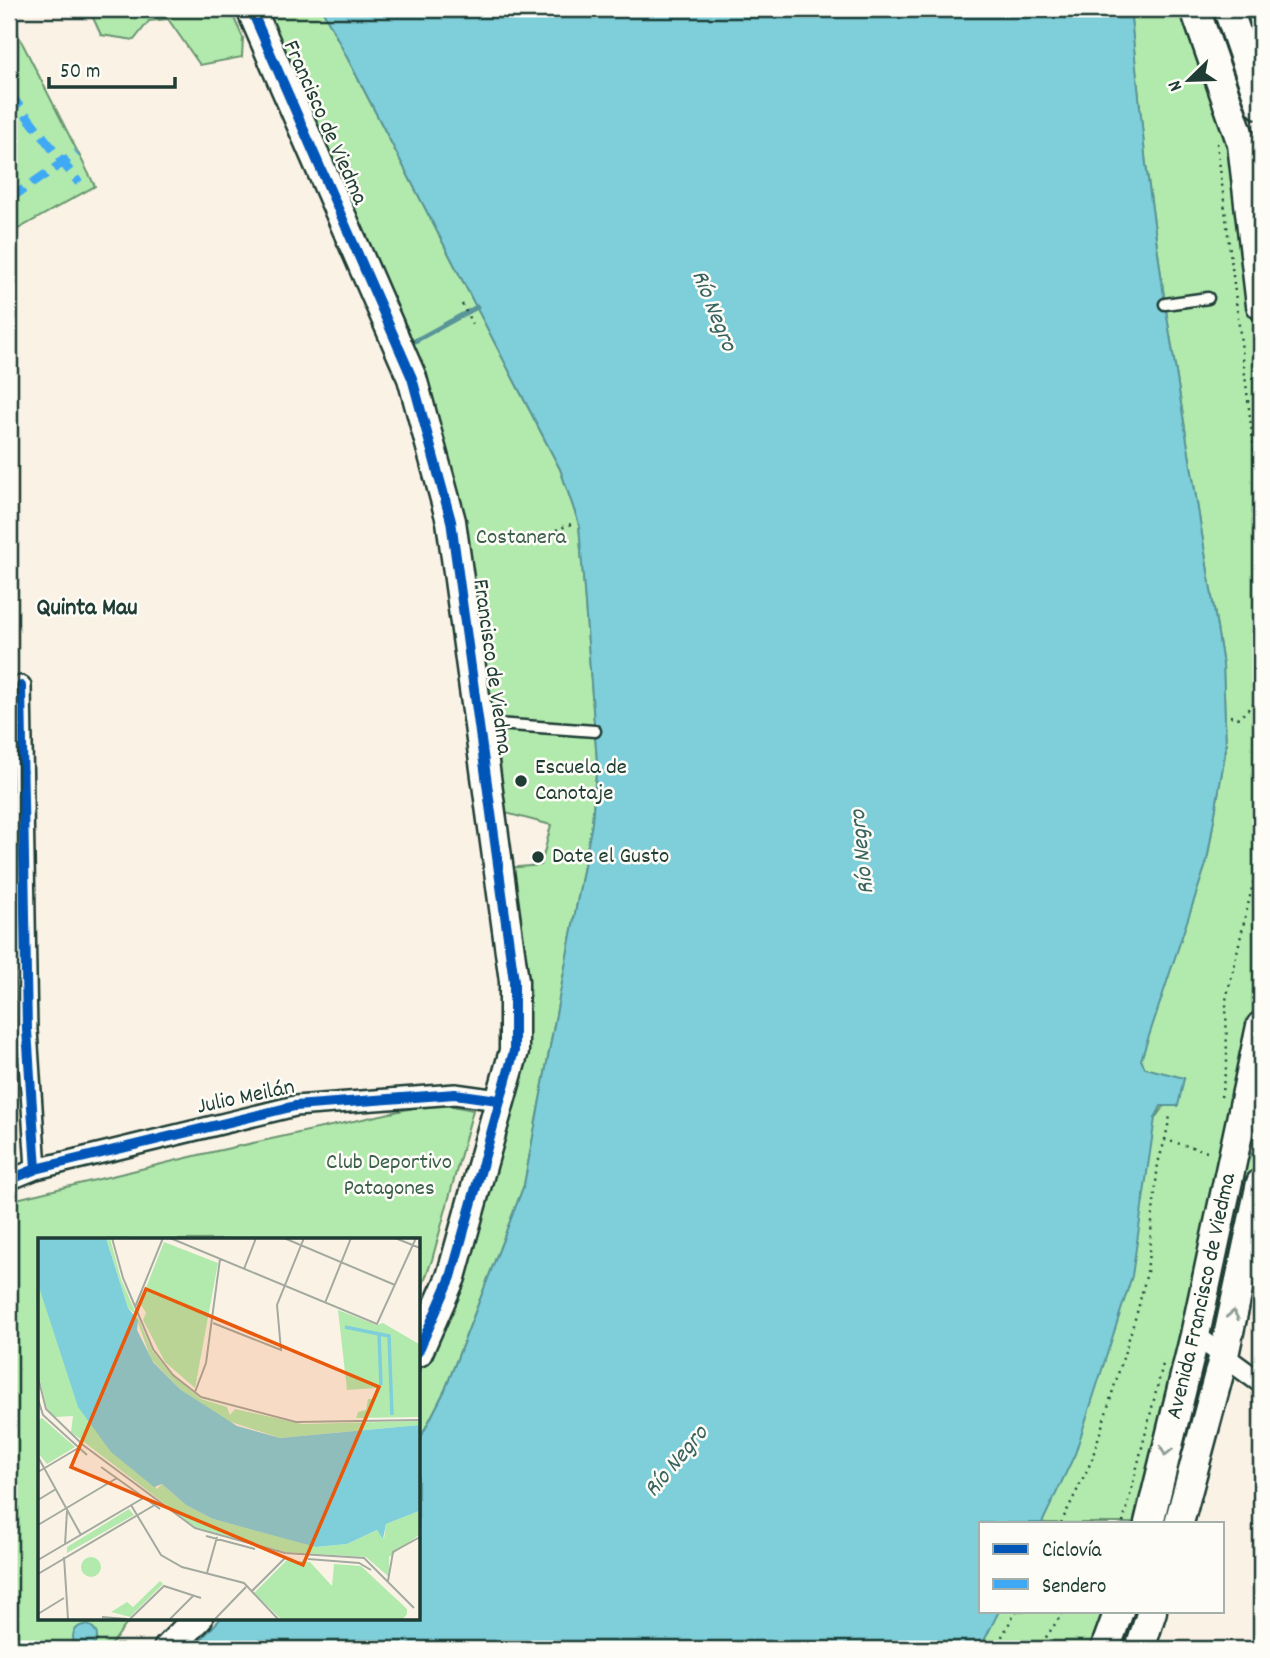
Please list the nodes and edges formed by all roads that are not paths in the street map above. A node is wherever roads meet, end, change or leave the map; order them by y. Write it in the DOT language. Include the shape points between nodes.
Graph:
graph roads {
  1 [pos="251,9"];
  2 [pos="1195,9"];
  3 [pos="1228,9"];
  4 [pos="1242,51"];
  5 [pos="1214,61"];
  6 [pos="1261,105"];
  7 [pos="1256,212"];
  8 [pos="1208,298"];
  9 [pos="1165,304"];
  10 [pos="1261,304"];
  11 [pos="15,689"];
  12 [pos="477,723"];
  13 [pos="596,731"];
  14 [pos="1261,1033"];
  15 [pos="498,1100"];
  16 [pos="1241,1115"];
  17 [pos="36,1169"];
  18 [pos="9,1180"];
  19 [pos="1261,1183"];
  20 [pos="1195,1335"];
  21 [pos="420,1348"];
  22 [pos="1224,1356"];
  23 [pos="1261,1383"];
  24 [pos="1149,1522"];
  25 [pos="1179,1522"];
  26 [pos="1119,1612"];
  27 [pos="1152,1612"];
  28 [pos="196,1620"];
  29 [pos="1111,1646"];
  30 [pos="168,1649"];
  31 [pos="1140,1649"];
  1 -- 12 [label="street, Francisco de Viedma" via="424,412 451,521"];
  2 -- 5 [label="street"];
  3 -- 4 [label="street"];
  4 -- 5 [label="street"];
  4 -- 6 [label="street"];
  5 -- 7 [label="street" via="1242,144"];
  7 -- 10 [label="street"];
  8 -- 9 [label="lane"];
  11 -- 17 [label="street"];
  12 -- 13 [label="lane"];
  12 -- 15 [label="street, Francisco de Viedma" via="516,1009 514,1051"];
  14 -- 16 [label="street, Avenida Francisco de Viedma"];
  15 -- 17 [label="street, Julio Meilán" via="455,1094 410,1095 295,1107"];
  15 -- 21 [label="street, Francisco de Viedma" via="451,1278"];
  16 -- 20 [label="street, Avenida Francisco de Viedma"];
  17 -- 18 [label="street, Julio Meilán"];
  22 -- 19 [label="street, Avenida Francisco de Viedma, one-way"];
  20 -- 22 [label="street"];
  20 -- 24 [label="street, Avenida Francisco de Viedma, one-way"];
  22 -- 23 [label="street"];
  22 -- 25 [label="street, Avenida Francisco de Viedma"];
  26 -- 29 [label="street"];
  27 -- 31 [label="street"];
  28 -- 30 [label="street"];
}
